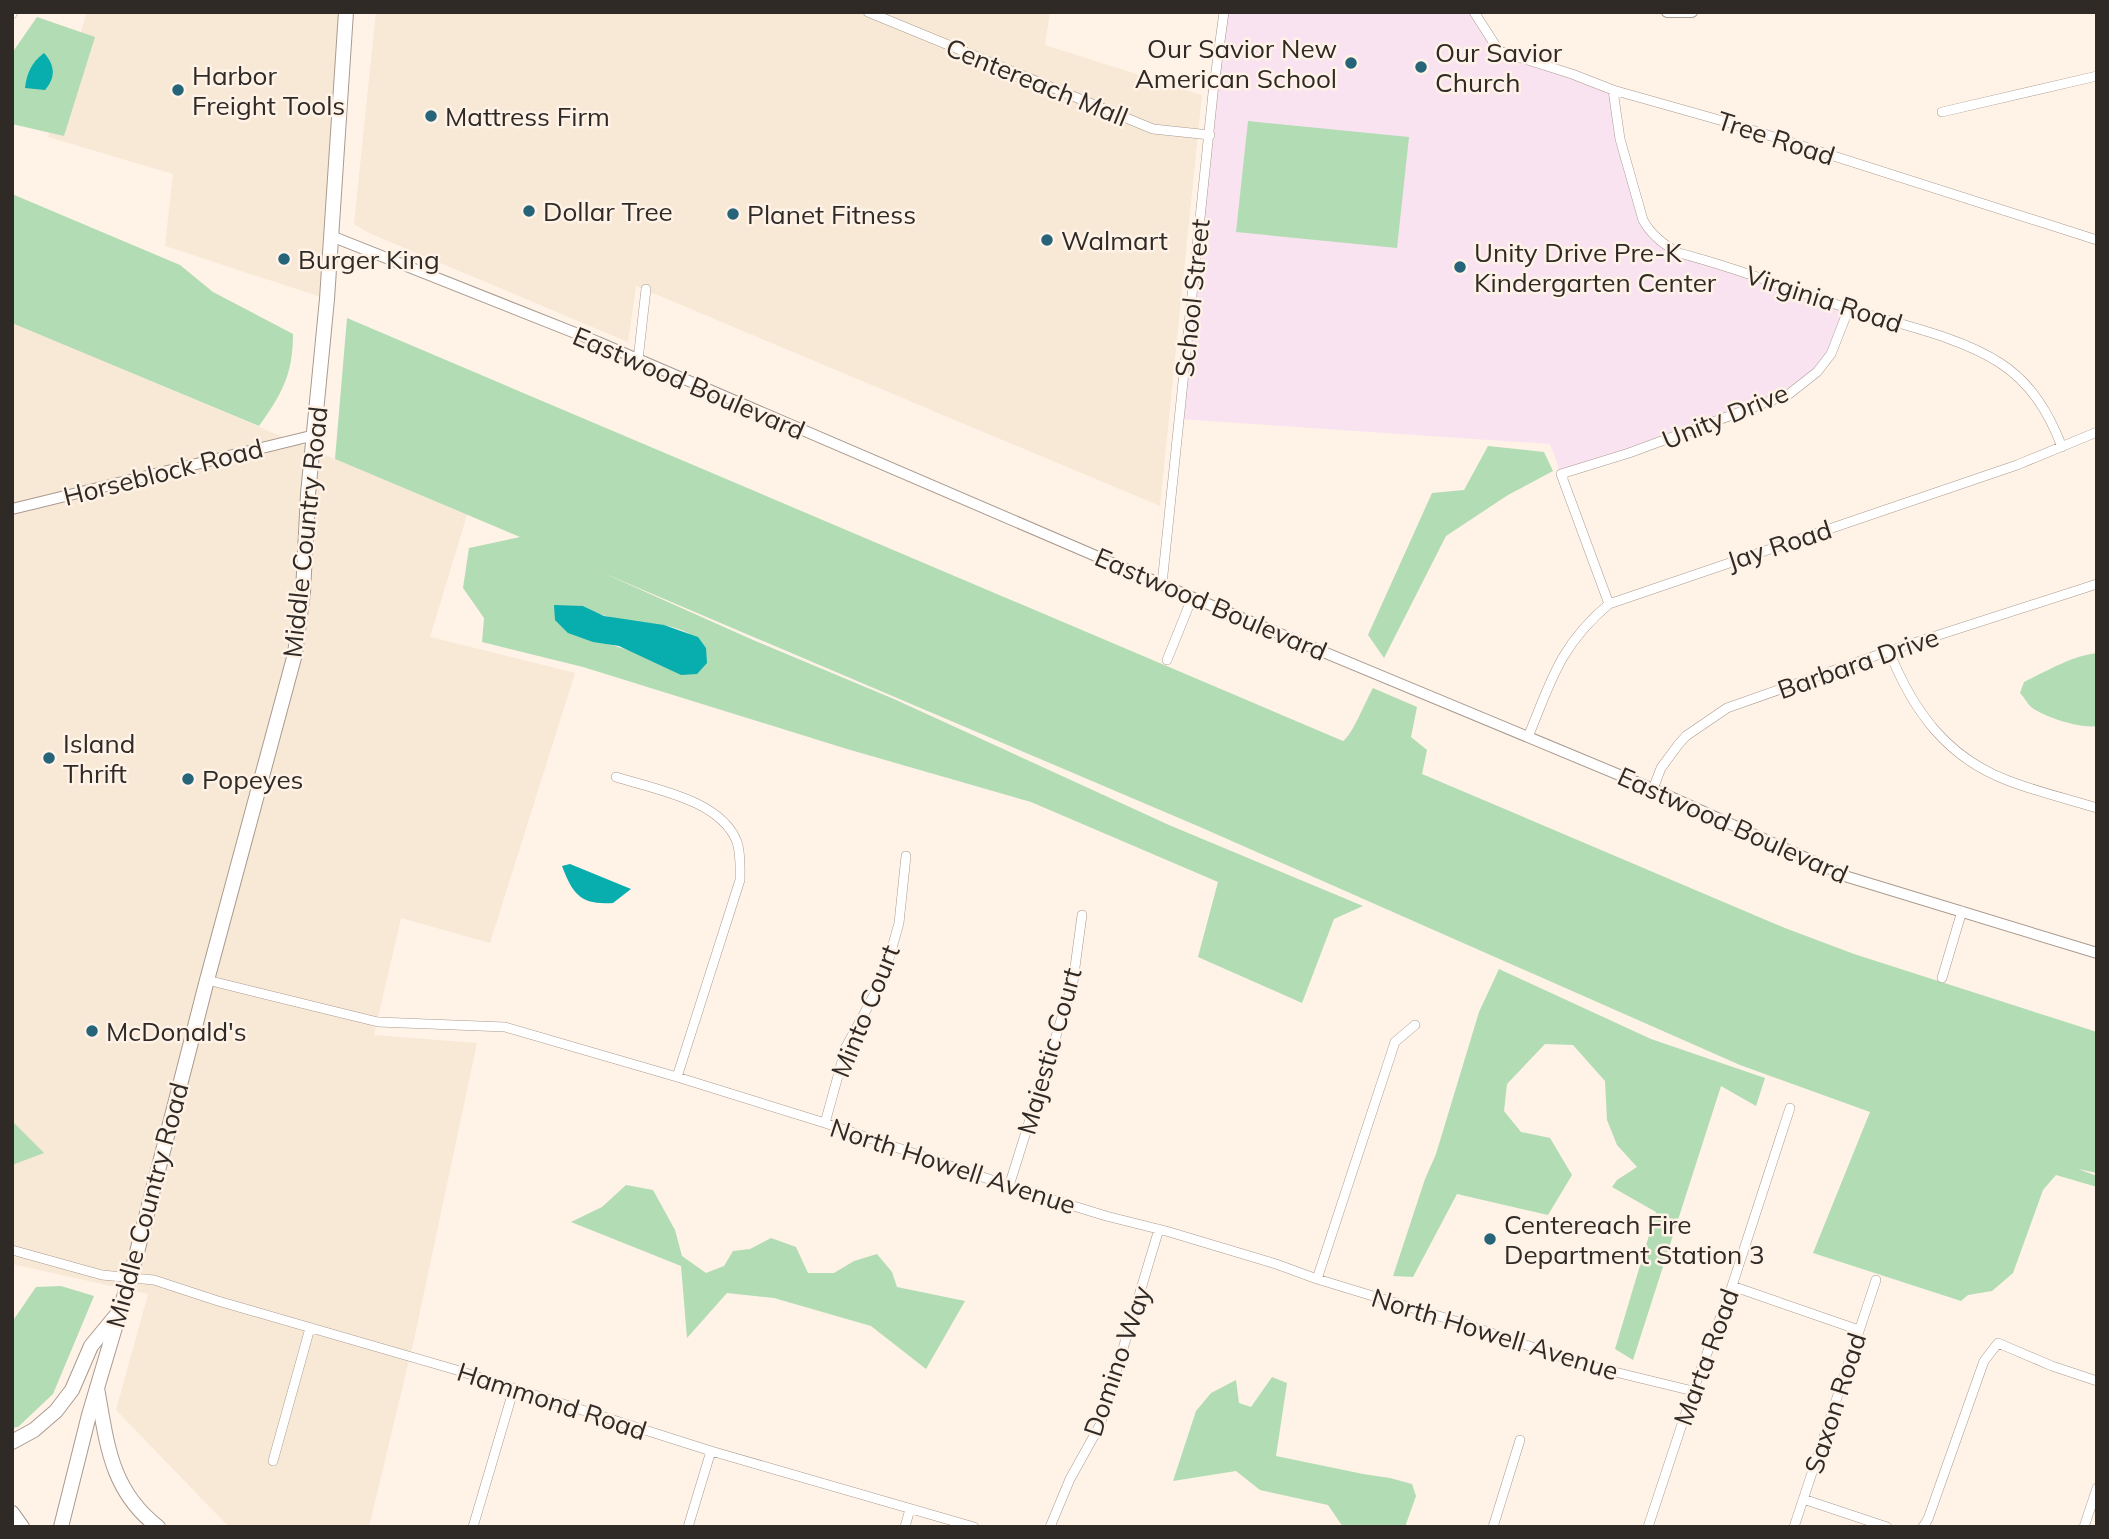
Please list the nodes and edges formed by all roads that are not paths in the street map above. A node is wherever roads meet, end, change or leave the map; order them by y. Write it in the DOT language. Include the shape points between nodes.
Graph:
graph roads {
  1 [pos="346,12"];
  2 [pos="868,12"];
  3 [pos="1224,12"];
  4 [pos="1474,12"];
  5 [pos="1667,12"];
  6 [pos="1692,12"];
  7 [pos="2097,76"];
  8 [pos="1613,90"];
  9 [pos="1942,113"];
  10 [pos="1210,135"];
  11 [pos="331,236"];
  12 [pos="2097,240"];
  13 [pos="646,289"];
  14 [pos="1849,308"];
  15 [pos="638,360"];
  16 [pos="2097,432"];
  17 [pos="314,435"];
  18 [pos="2062,447"];
  19 [pos="12,509"];
  20 [pos="1162,584"];
  21 [pos="2097,584"];
  22 [pos="1192,598"];
  23 [pos="1609,604"];
  24 [pos="1889,651"];
  25 [pos="1167,660"];
  26 [pos="1528,737"];
  27 [pos="616,777"];
  28 [pos="1653,789"];
  29 [pos="2097,808"];
  30 [pos="906,856"];
  31 [pos="1962,911"];
  32 [pos="1082,915"];
  33 [pos="2097,953"];
  34 [pos="1942,978"];
  35 [pos="207,980"];
  36 [pos="1415,1025"];
  37 [pos="677,1077"];
  38 [pos="1790,1108"];
  39 [pos="825,1123"];
  40 [pos="1009,1186"];
  41 [pos="1159,1229"];
  42 [pos="12,1250"];
  43 [pos="130,1279"];
  44 [pos="1317,1279"];
  45 [pos="1876,1280"];
  46 [pos="1732,1286"];
  47 [pos="119,1312"];
  48 [pos="310,1328"];
  49 [pos="1859,1330"];
  50 [pos="2097,1381"];
  51 [pos="97,1388"];
  52 [pos="514,1388"];
  53 [pos="1693,1391"];
  54 [pos="1520,1440"];
  55 [pos="12,1442"];
  56 [pos="711,1451"];
  57 [pos="273,1461"];
  58 [pos="2097,1488"];
  59 [pos="1804,1499"];
  60 [pos="910,1509"];
  61 [pos="12,1513"];
  62 [pos="22,1527"];
  63 [pos="61,1527"];
  64 [pos="158,1527"];
  65 [pos="473,1527"];
  66 [pos="688,1527"];
  67 [pos="905,1527"];
  68 [pos="974,1527"];
  69 [pos="1050,1527"];
  70 [pos="1493,1527"];
  71 [pos="1648,1527"];
  72 [pos="1794,1527"];
  73 [pos="1887,1527"];
  74 [pos="1923,1527"];
  75 [pos="2084,1527"];
  1 -- 11 [label="main road, Middle Country Road"];
  2 -- 10 [label="street, Centereach Mall" via="1153,129"];
  3 -- 10 [label="street, School Street"];
  4 -- 8 [label="street, Tree Road" via="1499,51"];
  5 -- 6 [label="street"];
  7 -- 9 [label="street"];
  8 -- 12 [label="street, Tree Road"];
  8 -- 14 [label="street, Virginia Road" via="1620,139 1648,230 1679,253"];
  10 -- 20 [label="street, School Street"];
  11 -- 15 [label="street, Eastwood Boulevard"];
  11 -- 17 [label="main road, Middle Country Road"];
  13 -- 15 [label="street"];
  14 -- 18 [label="street, Virginia Road" via="1972,349 2002,364 2038,399"];
  14 -- 23 [label="street, Unity Drive" via="1831,354 1789,394 1561,474"];
  15 -- 20 [label="street, Eastwood Boulevard"];
  16 -- 18 [label="street, Jay Road"];
  17 -- 19 [label="street, Horseblock Road"];
  17 -- 35 [label="main road, Middle Country Road" via="295,654"];
  18 -- 23 [label="street, Jay Road"];
  20 -- 22 [label="street, Eastwood Boulevard"];
  21 -- 24 [label="street, Barbara Drive"];
  22 -- 25 [label="street"];
  22 -- 26 [label="street, Eastwood Boulevard"];
  23 -- 26 [label="street, Jay Road" via="1581,629 1563,656"];
  24 -- 28 [label="street, Barbara Drive" via="1727,708 1678,745"];
  24 -- 29 [label="street" via="1913,704 1949,746 2008,781"];
  26 -- 28 [label="street, Eastwood Boulevard"];
  27 -- 37 [label="street" via="703,804 736,839 740,855 740,880"];
  28 -- 31 [label="street, Eastwood Boulevard" via="1848,877"];
  30 -- 39 [label="street, Minto Court" via="899,923 887,966 846,1047"];
  31 -- 33 [label="street, Eastwood Boulevard"];
  31 -- 34 [label="street"];
  32 -- 40 [label="street, Majestic Court" via="1073,982"];
  35 -- 37 [label="street, North Howell Avenue" via="378,1022 505,1027"];
  35 -- 43 [label="main road, Middle Country Road"];
  36 -- 44 [label="street" via="1395,1042"];
  37 -- 39 [label="street, North Howell Avenue"];
  38 -- 46 [label="street, Marta Road"];
  39 -- 40 [label="street, North Howell Avenue"];
  40 -- 41 [label="street, North Howell Avenue"];
  41 -- 44 [label="street, North Howell Avenue"];
  41 -- 69 [label="street, Domino Way" via="1100,1425"];
  42 -- 43 [label="street, Hammond Road"];
  43 -- 47 [label="main road, Middle Country Road"];
  43 -- 48 [label="street, Hammond Road" via="154,1280"];
  44 -- 53 [label="street, North Howell Avenue" via="1582,1364"];
  45 -- 49 [label="street, Saxon Road"];
  46 -- 49 [label="street"];
  46 -- 53 [label="street, Marta Road"];
  47 -- 51 [label="main road, Middle Country Road"];
  47 -- 55 [label="main road" via="91,1346 72,1390 56,1411"];
  48 -- 52 [label="street, Hammond Road"];
  48 -- 57 [label="street"];
  49 -- 59 [label="street, Saxon Road"];
  50 -- 74 [label="street" via="1998,1343 1984,1361"];
  51 -- 63 [label="main road, Middle Country Road"];
  51 -- 64 [label="main road" via="114,1471 133,1504"];
  52 -- 56 [label="street, Hammond Road"];
  52 -- 65 [label="street"];
  53 -- 71 [label="street, Marta Road"];
  54 -- 70 [label="street"];
  56 -- 60 [label="street, Hammond Road"];
  56 -- 66 [label="street"];
  58 -- 75 [label="street"];
  59 -- 72 [label="street, Saxon Road"];
  59 -- 73 [label="street"];
  60 -- 67 [label="street"];
  60 -- 68 [label="street, Hammond Road"];
  61 -- 62 [label="main road"];
}
